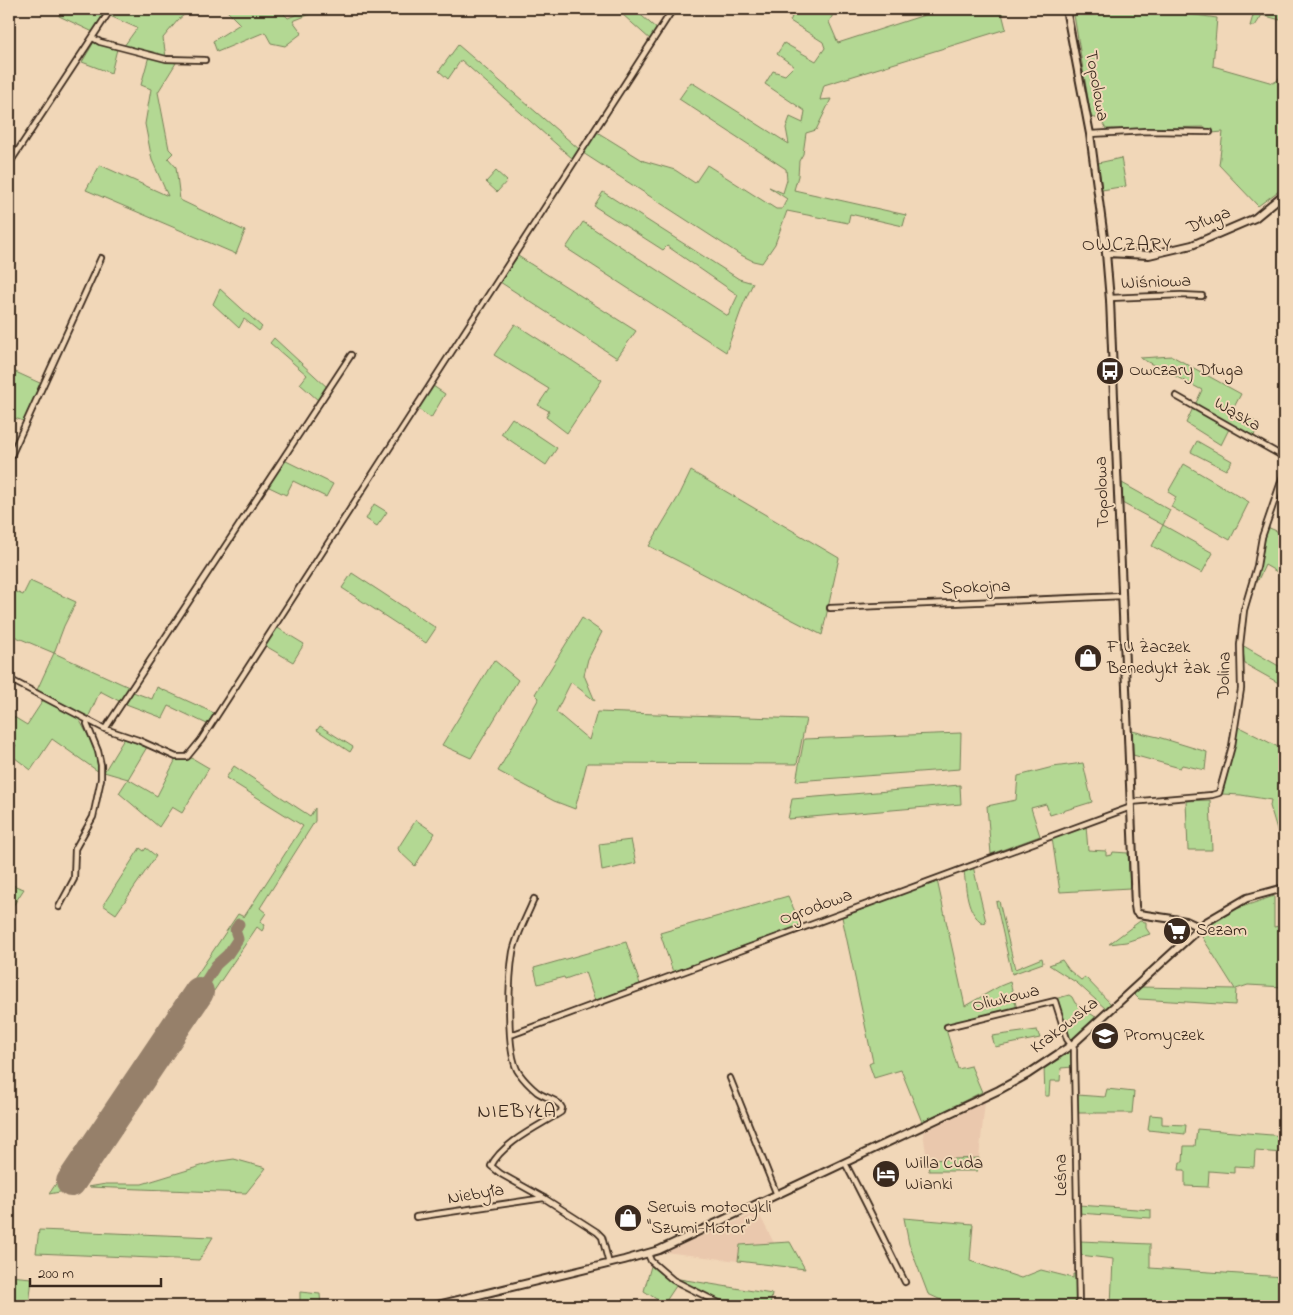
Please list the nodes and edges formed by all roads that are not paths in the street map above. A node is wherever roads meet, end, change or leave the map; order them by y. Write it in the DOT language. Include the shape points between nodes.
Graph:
graph roads {
  1 [pos="111,9"];
  2 [pos="673,9"];
  3 [pos="1066,9"];
  4 [pos="93,38"];
  5 [pos="205,60"];
  6 [pos="1210,132"];
  7 [pos="1090,134"];
  8 [pos="9,164"];
  9 [pos="1284,194"];
  10 [pos="1106,253"];
  11 [pos="100,258"];
  12 [pos="1202,296"];
  13 [pos="1110,298"];
  14 [pos="351,355"];
  15 [pos="1176,396"];
  16 [pos="1284,457"];
  17 [pos="9,460"];
  18 [pos="1284,473"];
  19 [pos="1123,596"];
  20 [pos="830,608"];
  21 [pos="9,679"];
  22 [pos="88,720"];
  23 [pos="105,729"];
  24 [pos="1130,804"];
  25 [pos="1284,888"];
  26 [pos="534,899"];
  27 [pos="59,907"];
  28 [pos="1199,927"];
  29 [pos="946,1027"];
  30 [pos="511,1035"];
  31 [pos="1070,1046"];
  32 [pos="730,1078"];
  33 [pos="845,1163"];
  34 [pos="777,1195"];
  35 [pos="542,1199"];
  36 [pos="416,1217"];
  37 [pos="648,1254"];
  38 [pos="609,1264"];
  39 [pos="905,1282"];
  40 [pos="432,1306"];
  41 [pos="725,1306"];
  42 [pos="1079,1306"];
  1 -- 4 [label="street"];
  2 -- 23 [label="street" via="197,746 187,757 176,757"];
  3 -- 7 [label="street, Topolowa"];
  4 -- 5 [label="street" via="166,59"];
  4 -- 8 [label="street"];
  6 -- 7 [label="street"];
  7 -- 10 [label="street, Topolowa"];
  9 -- 10 [label="street, Długa" via="1255,218 1192,245 1149,255"];
  10 -- 13 [label="street, Topolowa"];
  11 -- 17 [label="street"];
  12 -- 13 [label="street, Wiśniowa"];
  13 -- 19 [label="street, Topolowa"];
  14 -- 23 [label="street"];
  15 -- 16 [label="street, Wąska"];
  18 -- 24 [label="street, Dolina" via="1262,537 1244,610 1240,645 1241,689 1232,746 1219,793"];
  19 -- 20 [label="street, Spokojna"];
  19 -- 24 [label="street, Topolowa"];
  21 -- 22 [label="street"];
  22 -- 23 [label="street"];
  22 -- 27 [label="street" via="98,751 101,779 93,817 75,849 74,879"];
  24 -- 28 [label="street, Topolowa" via="1136,912"];
  24 -- 30 [label="street, Ogrodowa"];
  25 -- 28 [label="street, Krakowska" via="1242,900"];
  26 -- 30 [label="street" via="514,951 510,985"];
  28 -- 31 [label="street, Krakowska"];
  29 -- 31 [label="street, Oliwkowa" via="1055,1001"];
  30 -- 35 [label="street" via="513,1063 518,1072 538,1093 562,1106 561,1112 513,1142 491,1166"];
  31 -- 33 [label="street, Krakowska" via="1007,1085"];
  31 -- 42 [label="street, Leśna" via="1074,1049 1076,1077"];
  32 -- 34 [label="street"];
  33 -- 34 [label="street, Krakowska"];
  33 -- 39 [label="street"];
  34 -- 37 [label="street, Krakowska"];
  35 -- 36 [label="street, Niebyła"];
  35 -- 38 [label="street" via="599,1234"];
  37 -- 38 [label="street, Krakowska"];
  37 -- 41 [label="street" via="651,1261 673,1280"];
  38 -- 40 [label="street, Krakowska"];
}
